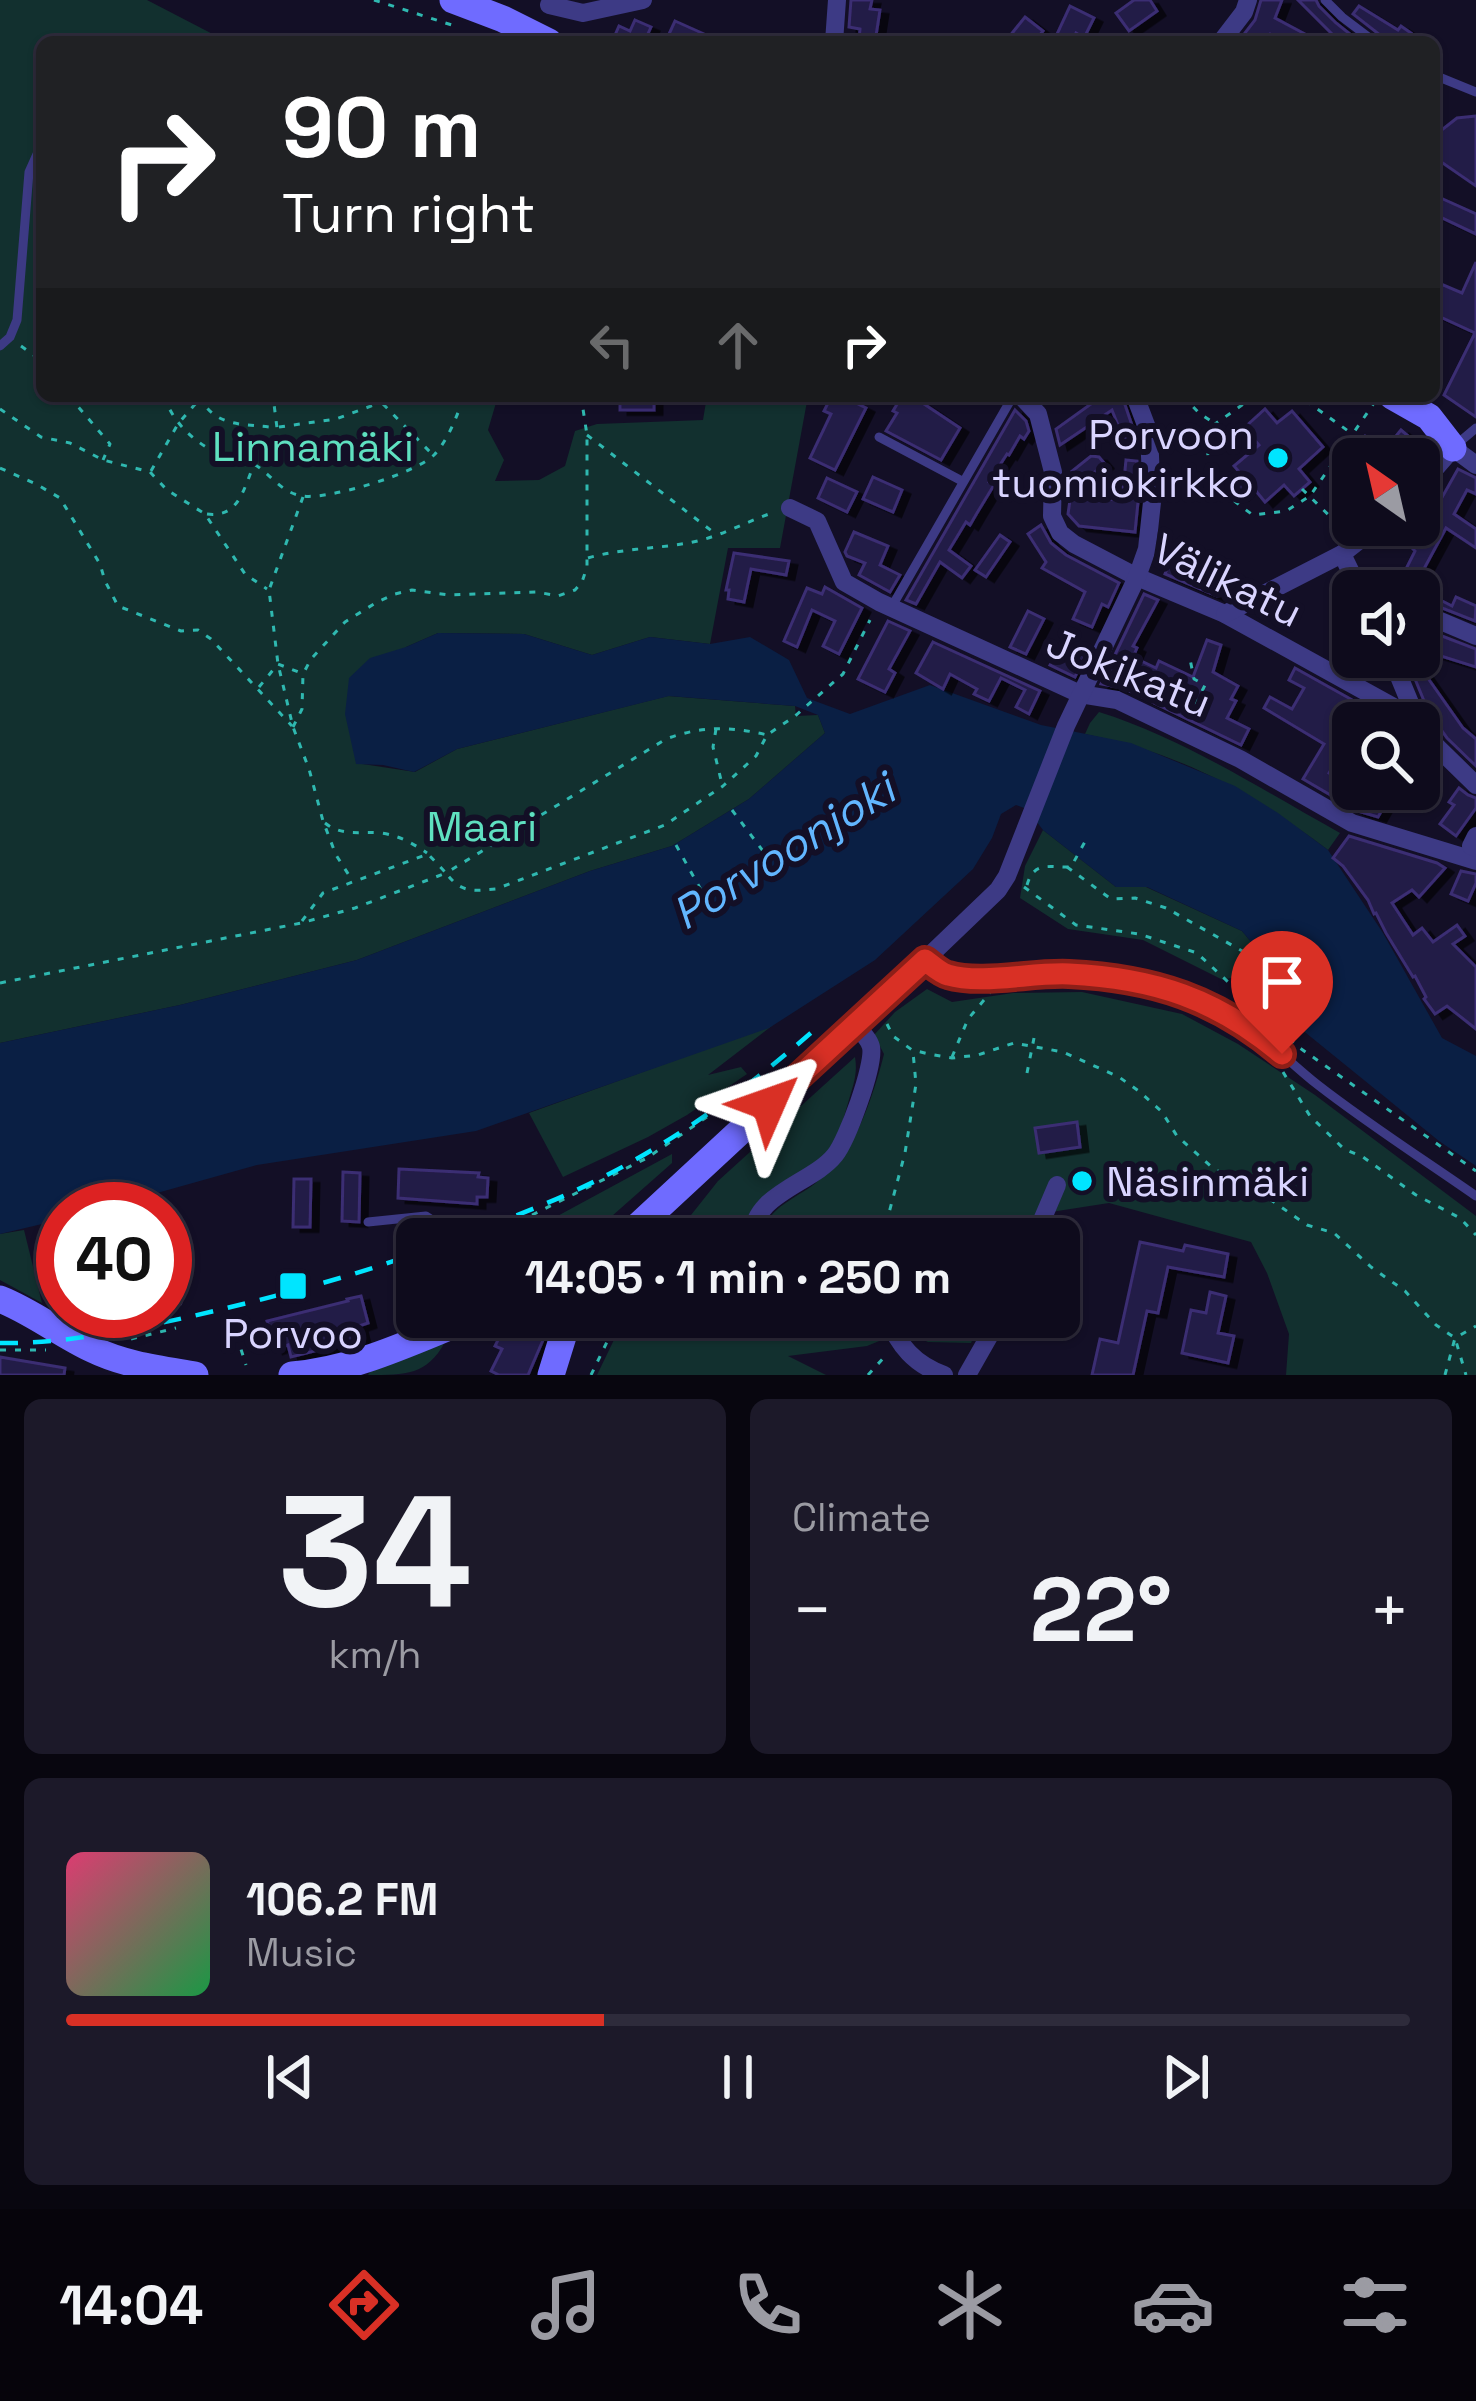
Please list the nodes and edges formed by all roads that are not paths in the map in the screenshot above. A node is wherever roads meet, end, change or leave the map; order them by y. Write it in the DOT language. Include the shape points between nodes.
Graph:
graph roads {
  1 [pos="453,0"];
  2 [pos="643,0"];
  3 [pos="837,0"];
  4 [pos="1248,0"];
  5 [pos="1325,0"];
  6 [pos="549,2"];
  7 [pos="537,36"];
  8 [pos="542,36"];
  9 [pos="834,36"];
  10 [pos="1226,36"];
  11 [pos="1367,36"];
  12 [pos="1440,77"];
  13 [pos="1476,92"];
  14 [pos="36,156"];
  15 [pos="0,346"];
  16 [pos="1013,402"];
  17 [pos="1024,402"];
  18 [pos="1137,402"];
  19 [pos="1403,402"];
  20 [pos="1476,428"];
  21 [pos="879,437"];
  22 [pos="1464,457"];
  23 [pos="962,481"];
  24 [pos="790,508"];
  25 [pos="1353,546"];
  26 [pos="1348,550"];
  27 [pos="1356,570"];
  28 [pos="1137,577"];
  29 [pos="885,605"];
  30 [pos="1225,614"];
  31 [pos="1440,621"];
  32 [pos="1476,636"];
  33 [pos="1080,694"];
  34 [pos="1384,702"];
  35 [pos="1440,749"];
  36 [pos="1476,785"];
  37 [pos="1476,836"];
  38 [pos="1474,854"];
  39 [pos="925,960"];
  40 [pos="854,1024"];
  41 [pos="1057,1185"];
  42 [pos="1476,1196"];
  43 [pos="646,1218"];
  44 [pos="756,1218"];
  45 [pos="1043,1218"];
  46 [pos="396,1219"];
  47 [pos="368,1222"];
  48 [pos="0,1298"];
  49 [pos="36,1315"];
  50 [pos="72,1338"];
  51 [pos="421,1338"];
  52 [pos="562,1338"];
  53 [pos="897,1338"];
  54 [pos="988,1338"];
  55 [pos="195,1375"];
  56 [pos="292,1375"];
  57 [pos="551,1375"];
  58 [pos="944,1375"];
  59 [pos="967,1375"];
  1 -- 7 [label="street"];
  2 -- 6 [label="street" via="583,14"];
  3 -- 9 [label="street"];
  4 -- 10 [label="street"];
  5 -- 11 [label="lane"];
  6 -- 8 [label="street"];
  12 -- 13 [label="lane"];
  14 -- 15 [label="lane" via="17,320"];
  16 -- 23 [label="lane"];
  17 -- 28 [label="street, Välikatu" via="1038,414 1060,533"];
  18 -- 28 [label="street" via="1149,433 1152,502"];
  19 -- 22 [label="street" via="1429,417"];
  20 -- 22 [label="lane"];
  21 -- 23 [label="lane"];
  23 -- 29 [label="lane"];
  24 -- 29 [label="street, Jokikatu" via="817,521 844,582"];
  25 -- 26 [label="street"];
  26 -- 27 [label="street"];
  26 -- 30 [label="street"];
  28 -- 30 [label="street, Välikatu"];
  28 -- 33 [label="street"];
  29 -- 33 [label="street, Jokikatu"];
  30 -- 34 [label="street, Välikatu"];
  31 -- 32 [label="street"];
  33 -- 38 [label="street, Jokikatu" via="1117,700 1182,730 1352,823"];
  33 -- 39 [label="street" via="998,890"];
  35 -- 36 [label="street, Välikatu"];
  37 -- 38 [label="street"];
  39 -- 40 [label="street"];
  39 -- 42 [label="lane" via="948,975 1121,979 1214,1006"];
  40 -- 43 [label="street"];
  40 -- 44 [label="street" via="871,1046 871,1063 837,1153"];
  41 -- 45 [label="street"];
  46 -- 47 [label="lane"];
  48 -- 49 [label="street"];
  50 -- 55 [label="street" via="140,1366"];
  51 -- 56 [label="street"];
  52 -- 57 [label="street"];
  53 -- 58 [label="street" via="914,1360"];
  54 -- 59 [label="street"];
}
